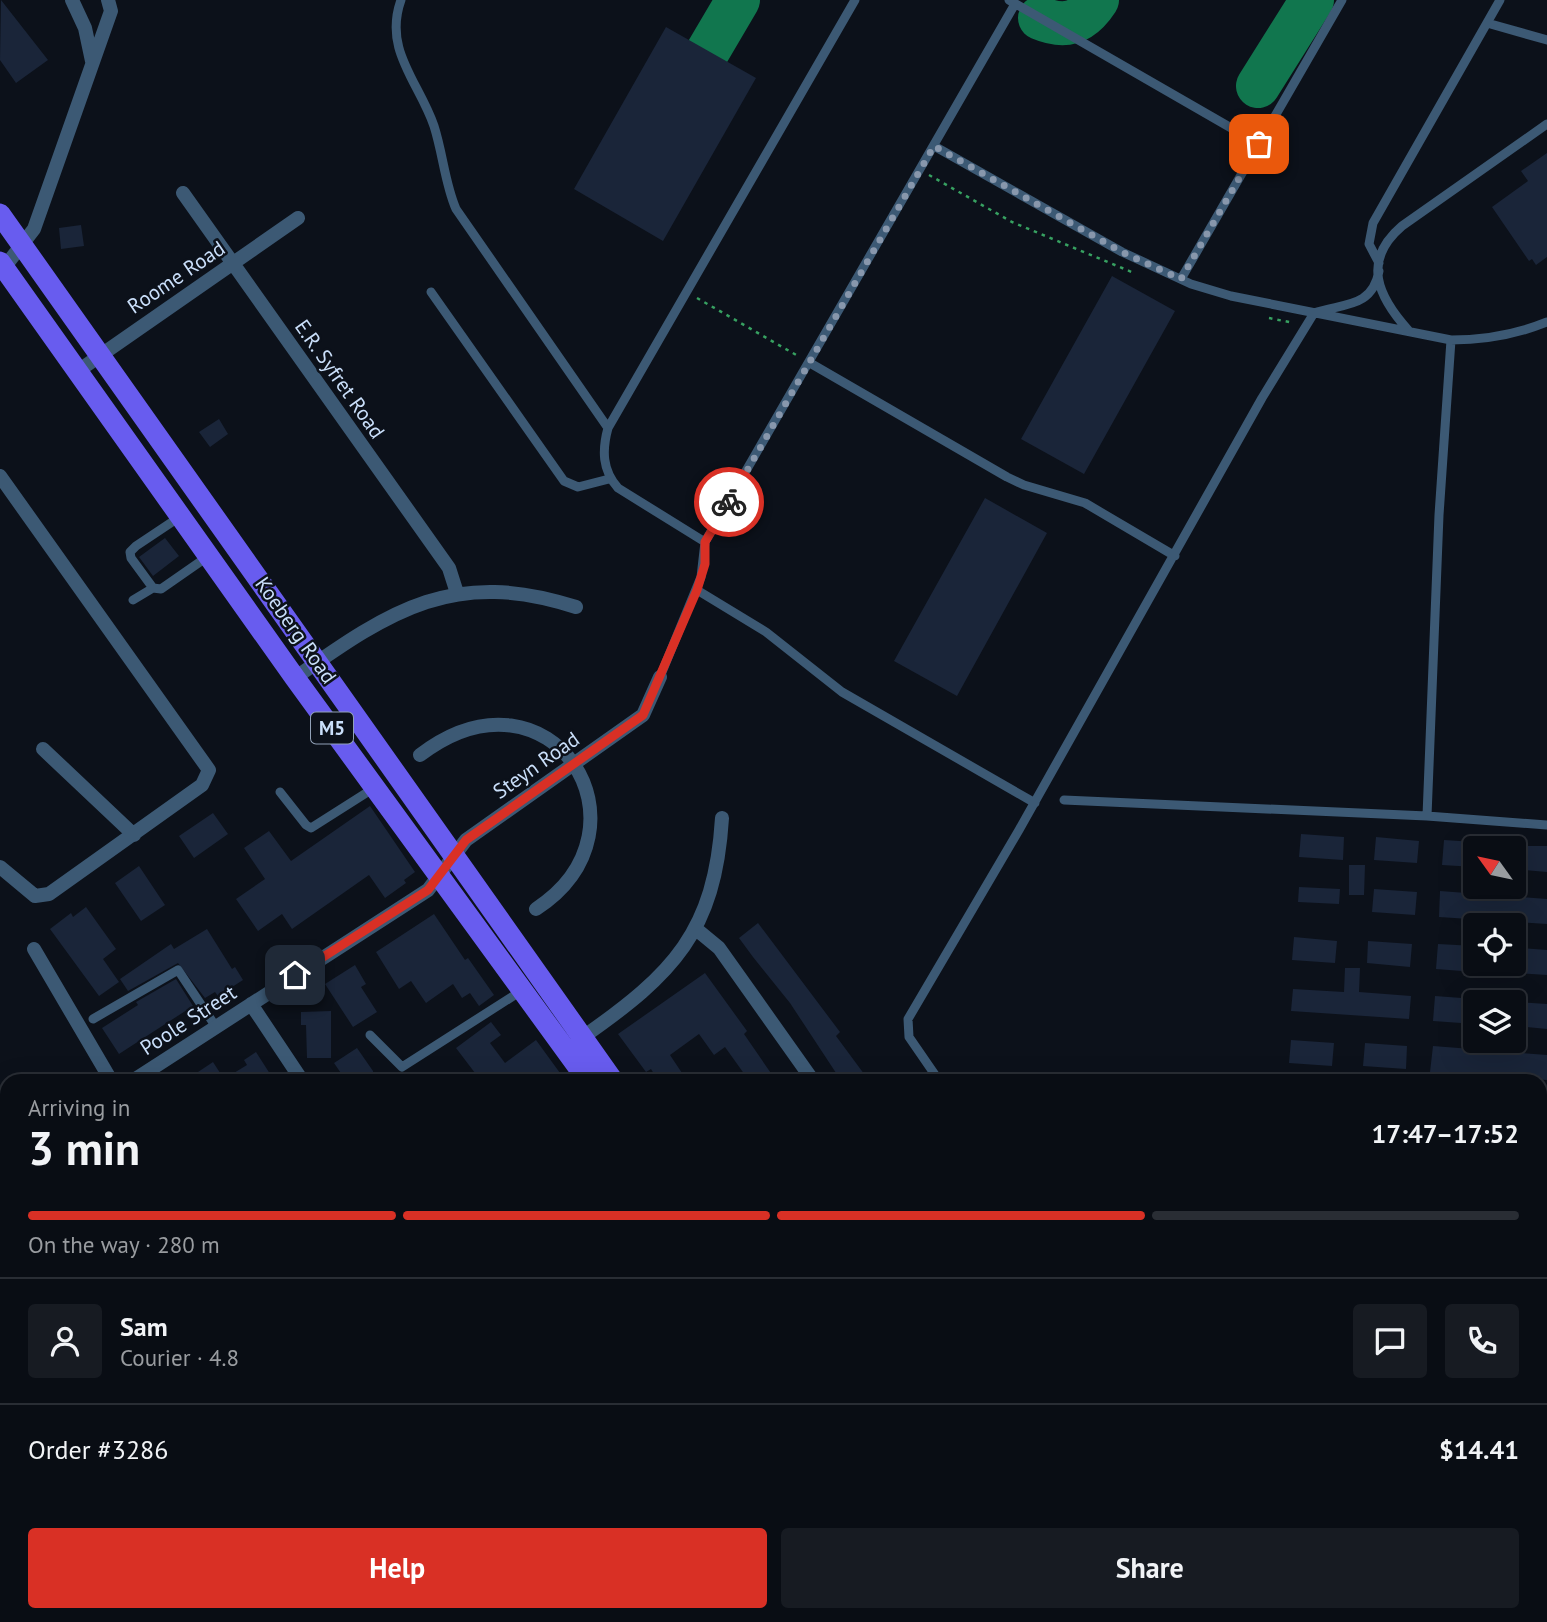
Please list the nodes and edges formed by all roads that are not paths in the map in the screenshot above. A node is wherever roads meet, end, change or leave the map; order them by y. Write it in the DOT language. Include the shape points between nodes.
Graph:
graph roads {
  1 [pos="72,0"];
  2 [pos="108,0"];
  3 [pos="401,0"];
  4 [pos="855,0"];
  5 [pos="1342,0"];
  6 [pos="1500,0"];
  7 [pos="1012,2"];
  8 [pos="1487,23"];
  9 [pos="1547,40"];
  10 [pos="93,62"];
  11 [pos="1547,124"];
  12 [pos="1259,144"];
  13 [pos="934,146"];
  14 [pos="183,192"];
  15 [pos="0,215"];
  16 [pos="298,218"];
  17 [pos="22,246"];
  18 [pos="233,264"];
  19 [pos="1379,267"];
  20 [pos="2,268"];
  21 [pos="1181,279"];
  22 [pos="431,292"];
  23 [pos="1314,313"];
  24 [pos="1547,322"];
  25 [pos="1409,331"];
  26 [pos="1451,340"];
  27 [pos="100,355"];
  28 [pos="810,363"];
  29 [pos="78,371"];
  30 [pos="608,428"];
  31 [pos="0,476"];
  32 [pos="609,479"];
  33 [pos="181,516"];
  34 [pos="705,542"];
  35 [pos="1175,555"];
  36 [pos="209,556"];
  37 [pos="153,588"];
  38 [pos="697,590"];
  39 [pos="457,593"];
  40 [pos="134,600"];
  41 [pos="576,607"];
  42 [pos="318,661"];
  43 [pos="660,677"];
  44 [pos="295,678"];
  45 [pos="43,749"];
  46 [pos="420,755"];
  47 [pos="572,765"];
  48 [pos="375,787"];
  49 [pos="280,792"];
  50 [pos="1064,800"];
  51 [pos="1035,803"];
  52 [pos="1427,816"];
  53 [pos="722,818"];
  54 [pos="1547,825"];
  55 [pos="134,835"];
  56 [pos="455,853"];
  57 [pos="0,867"];
  58 [pos="439,875"];
  59 [pos="536,909"];
  60 [pos="696,929"];
  61 [pos="34,949"];
  62 [pos="523,990"];
  63 [pos="251,1004"];
  64 [pos="93,1019"];
  65 [pos="216,1027"];
  66 [pos="370,1035"];
  67 [pos="583,1037"];
  68 [pos="107,1074"];
  69 [pos="143,1074"];
  70 [pos="298,1074"];
  71 [pos="579,1074"];
  72 [pos="608,1074"];
  73 [pos="808,1074"];
  74 [pos="934,1074"];
  1 -- 10 [label="street"];
  2 -- 10 [label="street" via="111,12"];
  3 -- 30 [label="lane" via="395,25 397,47 432,121 456,209"];
  4 -- 30 [label="lane"];
  5 -- 12 [label="lane"];
  6 -- 8 [label="lane"];
  7 -- 12 [label="lane"];
  7 -- 13 [label="lane"];
  8 -- 9 [label="lane"];
  8 -- 19 [label="lane" via="1373,223 1369,244"];
  10 -- 17 [label="street" via="34,229"];
  11 -- 19 [label="lane" via="1402,226 1387,242"];
  12 -- 21 [label="lane"];
  13 -- 21 [label="lane" via="1122,252"];
  13 -- 28 [label="lane"];
  14 -- 18 [label="street, E.R. Syfret Road"];
  15 -- 17 [label="main road, Koeberg Road / M5"];
  16 -- 18 [label="street, Roome Road"];
  17 -- 20 [label="street"];
  17 -- 27 [label="main road, Koeberg Road / M5"];
  18 -- 27 [label="street, Roome Road"];
  18 -- 39 [label="street, E.R. Syfret Road" via="449,568"];
  19 -- 23 [label="lane" via="1374,286 1362,300"];
  19 -- 25 [label="lane" via="1386,303"];
  20 -- 29 [label="main road, Koeberg Road / M5"];
  21 -- 23 [label="lane" via="1231,296"];
  22 -- 32 [label="lane" via="564,481 578,487"];
  23 -- 25 [label="lane"];
  23 -- 35 [label="lane"];
  24 -- 26 [label="lane" via="1517,334"];
  25 -- 26 [label="lane"];
  26 -- 52 [label="lane"];
  27 -- 29 [label="street, Roome Road"];
  27 -- 42 [label="main road, Koeberg Road / M5"];
  28 -- 34 [label="lane"];
  28 -- 35 [label="lane" via="1007,477 1085,503"];
  29 -- 33 [label="main road, Koeberg Road / M5"];
  30 -- 32 [label="lane" via="603,445"];
  31 -- 55 [label="street" via="206,762 207,778 202,785"];
  32 -- 34 [label="lane" via="626,496"];
  33 -- 36 [label="main road, Koeberg Road / M5"];
  33 -- 37 [label="lane" via="130,552"];
  34 -- 38 [label="lane" via="705,564"];
  35 -- 51 [label="lane"];
  36 -- 37 [label="lane" via="161,589"];
  36 -- 44 [label="main road, Koeberg Road / M5"];
  37 -- 40 [label="lane"];
  38 -- 43 [label="lane"];
  38 -- 51 [label="lane" via="766,632 842,692"];
  39 -- 41 [label="street" via="509,591"];
  39 -- 42 [label="street" via="388,617"];
  42 -- 44 [label="street"];
  42 -- 56 [label="main road, Koeberg Road / M5"];
  43 -- 47 [label="street, Steyn Road" via="643,715"];
  44 -- 48 [label="main road, Koeberg Road / M5"];
  45 -- 55 [label="street"];
  46 -- 47 [label="street" via="464,728 512,723 555,744"];
  47 -- 56 [label="street, Steyn Road"];
  47 -- 59 [label="street" via="584,782 591,831 573,877"];
  48 -- 49 [label="lane" via="311,828"];
  48 -- 58 [label="main road, Koeberg Road / M5"];
  50 -- 52 [label="lane"];
  51 -- 74 [label="lane" via="908,1019 909,1037"];
  52 -- 54 [label="lane"];
  53 -- 60 [label="street" via="717,874"];
  55 -- 57 [label="street" via="42,897"];
  56 -- 58 [label="street, Steyn Road"];
  56 -- 67 [label="main road, Koeberg Road / M5"];
  58 -- 62 [label="main road, Koeberg Road / M5"];
  58 -- 63 [label="street, Poole Street" via="428,890"];
  60 -- 67 [label="street" via="661,977"];
  60 -- 73 [label="street" via="719,948"];
  61 -- 68 [label="street"];
  62 -- 66 [label="lane" via="402,1067"];
  62 -- 71 [label="main road, Koeberg Road / M5"];
  63 -- 65 [label="street, Poole Street"];
  63 -- 70 [label="street"];
  64 -- 65 [label="lane" via="178,970"];
  65 -- 69 [label="street, Poole Street"];
  67 -- 72 [label="main road, Koeberg Road / M5"];
}
